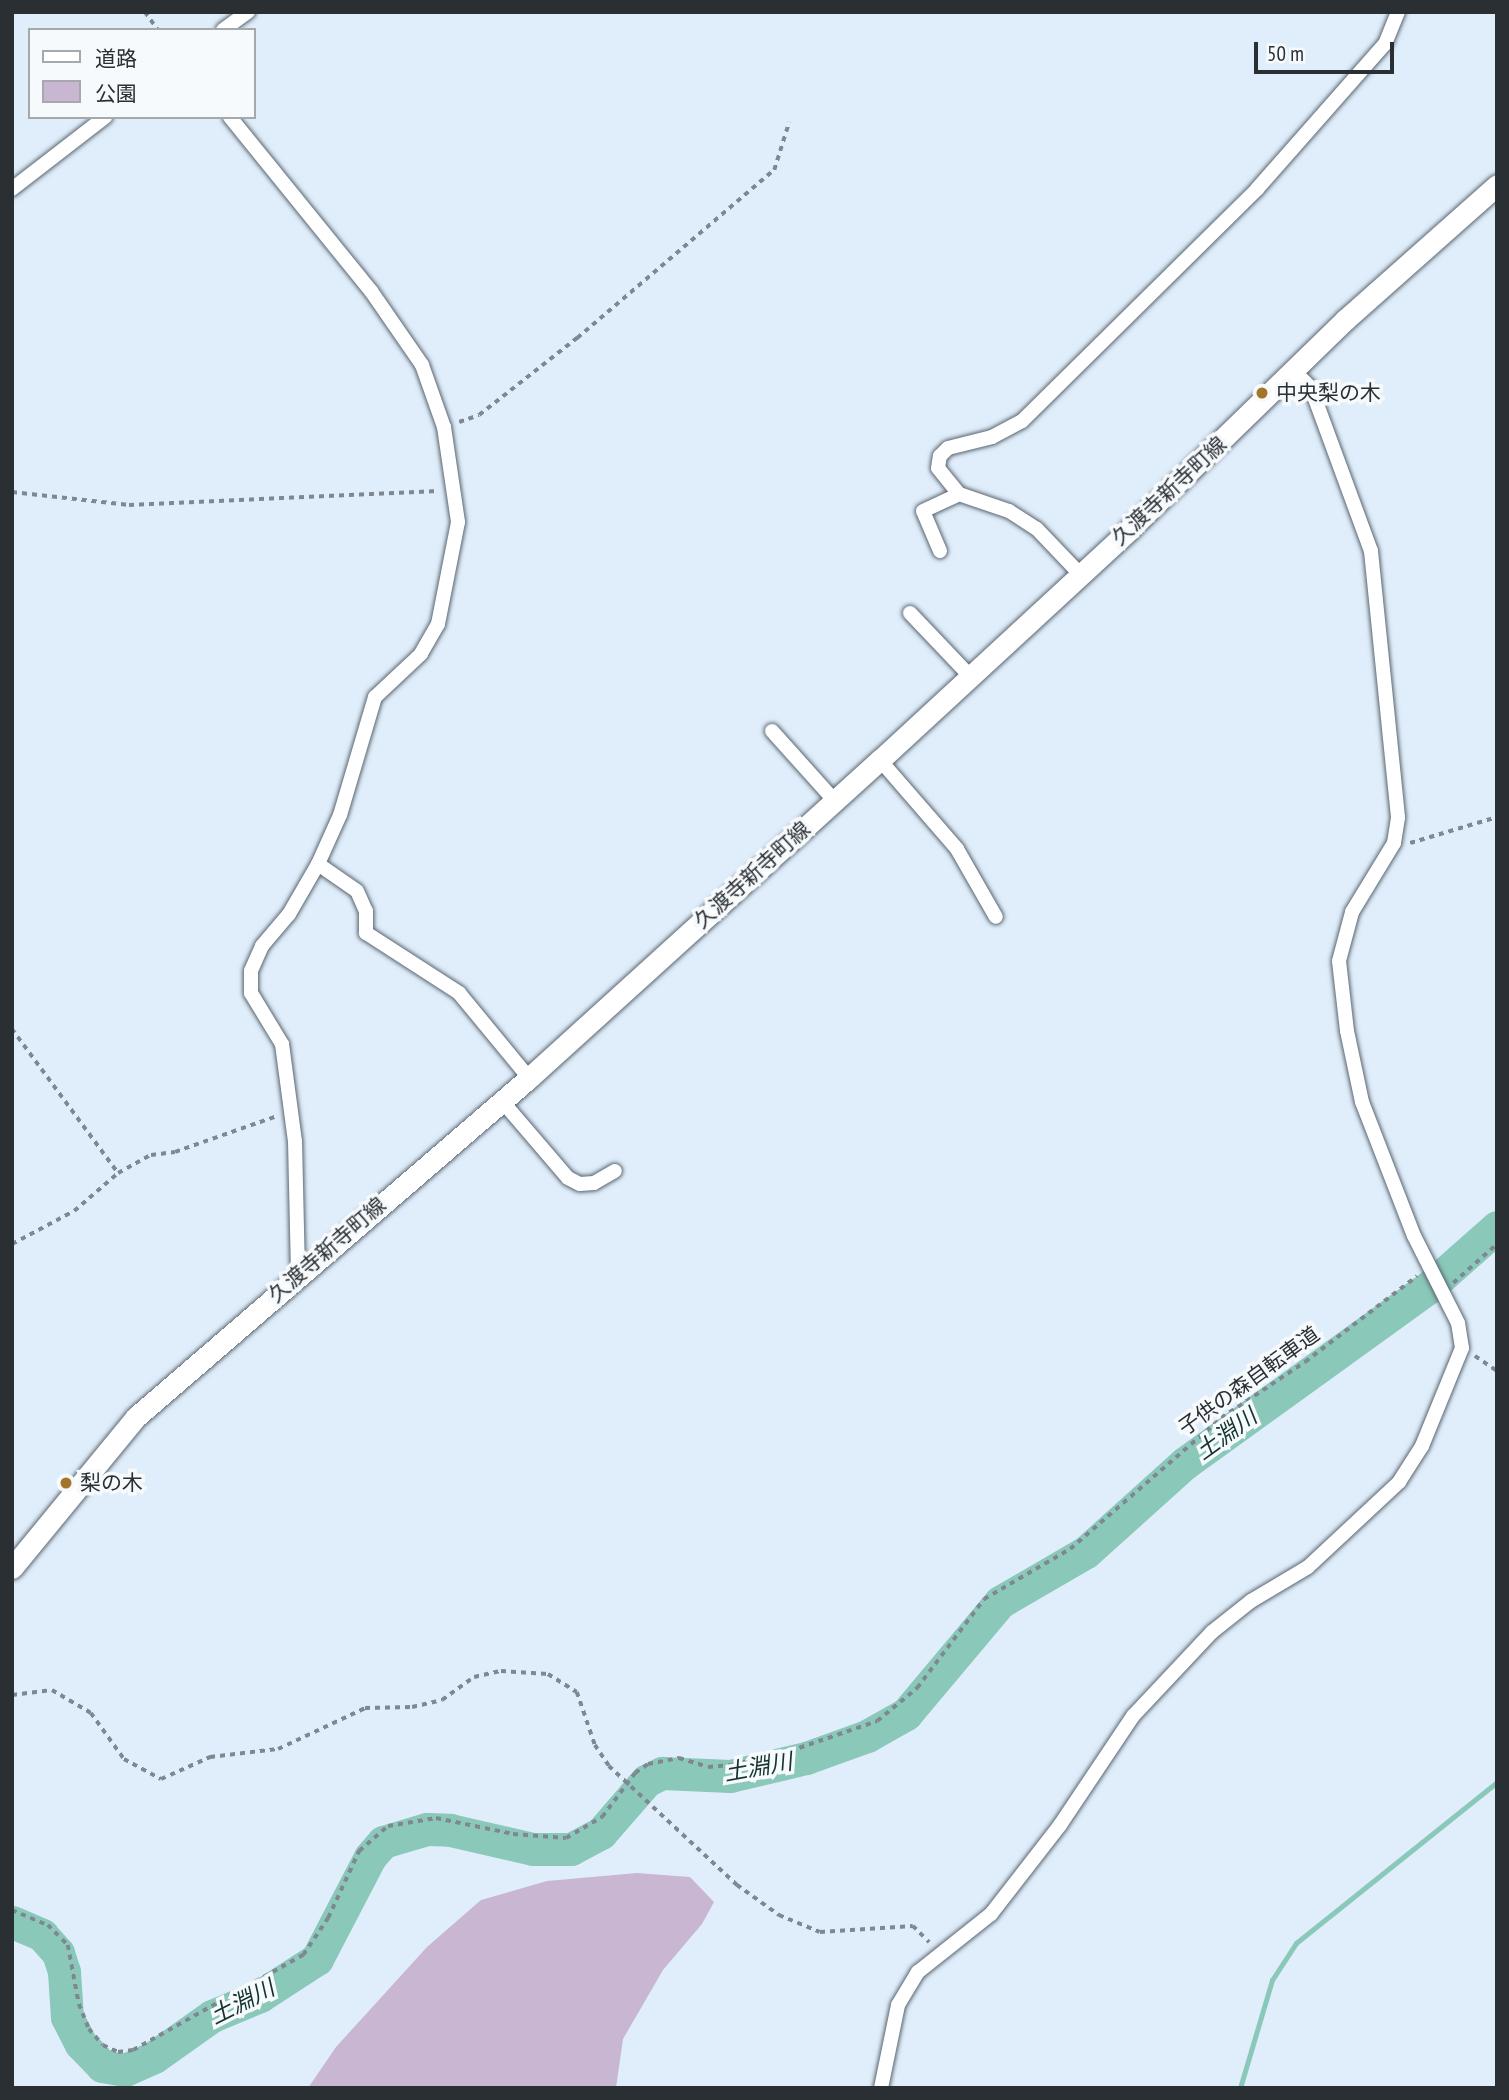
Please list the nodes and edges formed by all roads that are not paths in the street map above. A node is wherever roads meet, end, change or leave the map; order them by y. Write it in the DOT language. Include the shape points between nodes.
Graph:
graph roads {
  1 [pos="248,12"];
  2 [pos="1398,12"];
  3 [pos="226,28"];
  4 [pos="102,119"];
  5 [pos="232,119"];
  6 [pos="1497,185"];
  7 [pos="12,188"];
  8 [pos="1295,372"];
  9 [pos="959,494"];
  10 [pos="940,551"];
  11 [pos="1080,574"];
  12 [pos="910,613"];
  13 [pos="970,677"];
  14 [pos="772,731"];
  15 [pos="880,760"];
  16 [pos="834,800"];
  17 [pos="318,864"];
  18 [pos="996,917"];
  19 [pos="529,1078"];
  20 [pos="502,1101"];
  21 [pos="615,1171"];
  22 [pos="298,1275"];
  23 [pos="12,1568"];
  24 [pos="881,2088"];
  1 -- 3 [label="street"];
  2 -- 9 [label="street" via="1385,44 1257,189 1022,421 992,437 948,448 940,456 938,468"];
  4 -- 7 [label="street"];
  5 -- 17 [label="street" via="371,291 422,365 444,428 458,522 438,625 421,654 376,697 340,815"];
  6 -- 8 [label="main road, 久渡寺新寺町線" via="1345,320"];
  8 -- 11 [label="main road, 久渡寺新寺町線"];
  8 -- 24 [label="street" via="1311,388 1371,551 1398,817 1394,843 1352,912 1339,961 1362,1102 1431,1270 1458,1323 1461,1348 1422,1446 1399,1482 1308,1567 1251,1601 1212,1632 1133,1716 1060,1825 991,1914 918,1972 898,2005"];
  9 -- 10 [label="street" via="923,511"];
  9 -- 11 [label="street" via="1009,511 1037,529"];
  11 -- 13 [label="main road, 久渡寺新寺町線"];
  12 -- 13 [label="street"];
  13 -- 15 [label="main road, 久渡寺新寺町線"];
  14 -- 16 [label="street"];
  15 -- 16 [label="main road, 久渡寺新寺町線"];
  15 -- 18 [label="street" via="957,849"];
  16 -- 19 [label="main road, 久渡寺新寺町線"];
  17 -- 19 [label="street" via="357,891 366,911 366,933 460,993"];
  17 -- 22 [label="street" via="289,915 262,946 251,971 251,993 282,1044 295,1142"];
  19 -- 20 [label="main road, 久渡寺新寺町線"];
  20 -- 21 [label="street" via="568,1178 594,1183"];
  20 -- 22 [label="main road, 久渡寺新寺町線"];
  22 -- 23 [label="main road, 久渡寺新寺町線" via="136,1417"];
}
